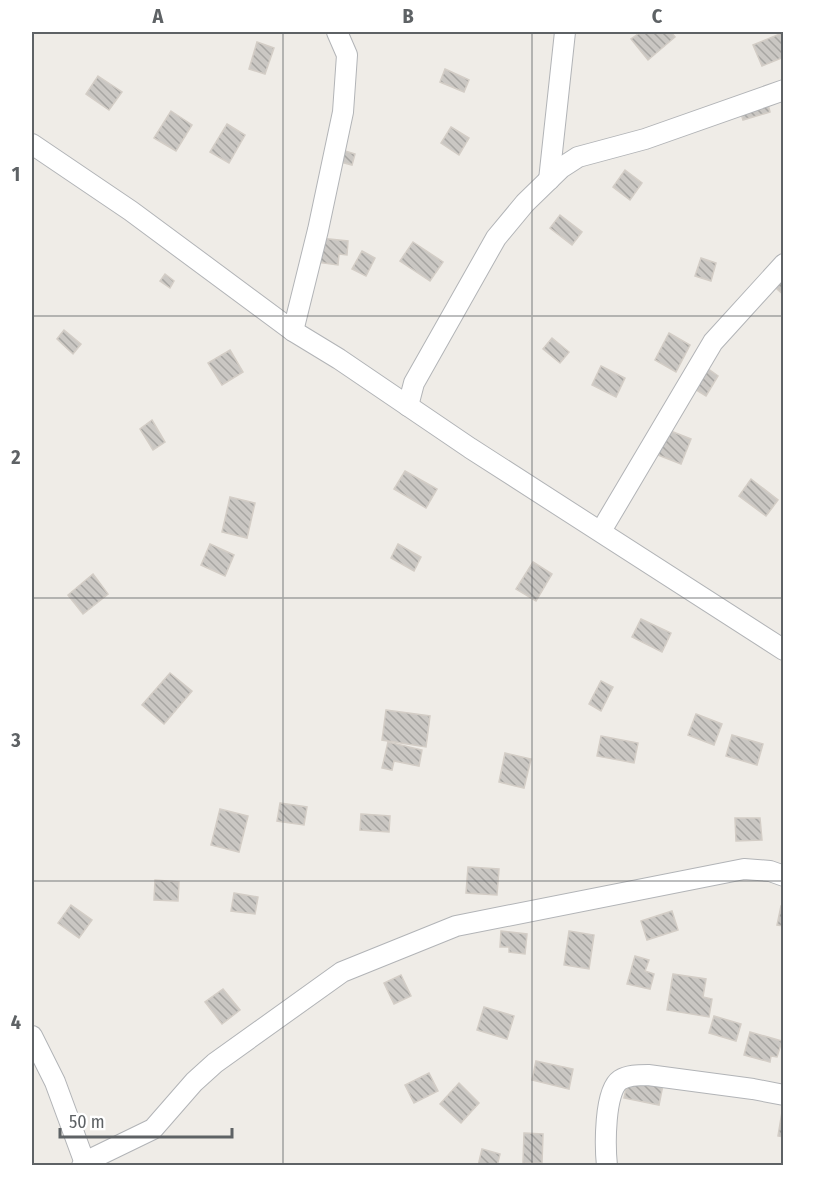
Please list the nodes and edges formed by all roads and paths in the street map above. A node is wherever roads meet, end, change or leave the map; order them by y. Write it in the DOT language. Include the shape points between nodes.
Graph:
graph roads {
  1 [pos="337,32"];
  2 [pos="565,32"];
  3 [pos="783,90"];
  4 [pos="32,144"];
  5 [pos="549,180"];
  6 [pos="783,264"];
  7 [pos="293,332"];
  8 [pos="408,406"];
  9 [pos="601,531"];
  10 [pos="783,650"];
  11 [pos="783,876"];
  12 [pos="32,1036"];
  13 [pos="783,1095"];
  14 [pos="84,1164"];
  15 [pos="607,1166"];
  1 -- 7 [label="street" via="347,55 343,112"];
  2 -- 5 [label="street"];
  3 -- 5 [label="street" via="645,139 578,157"];
  4 -- 7 [label="street" via="131,211"];
  5 -- 8 [label="street" via="496,238 414,383"];
  6 -- 9 [label="street" via="714,342"];
  7 -- 8 [label="street"];
  8 -- 9 [label="street"];
  9 -- 10 [label="street"];
  11 -- 14 [label="street" via="744,869 456,926 342,972 216,1063 153,1129"];
  12 -- 14 [label="street" via="55,1082"];
  13 -- 15 [label="street" via="648,1075 620,1080 606,1119"];
}
